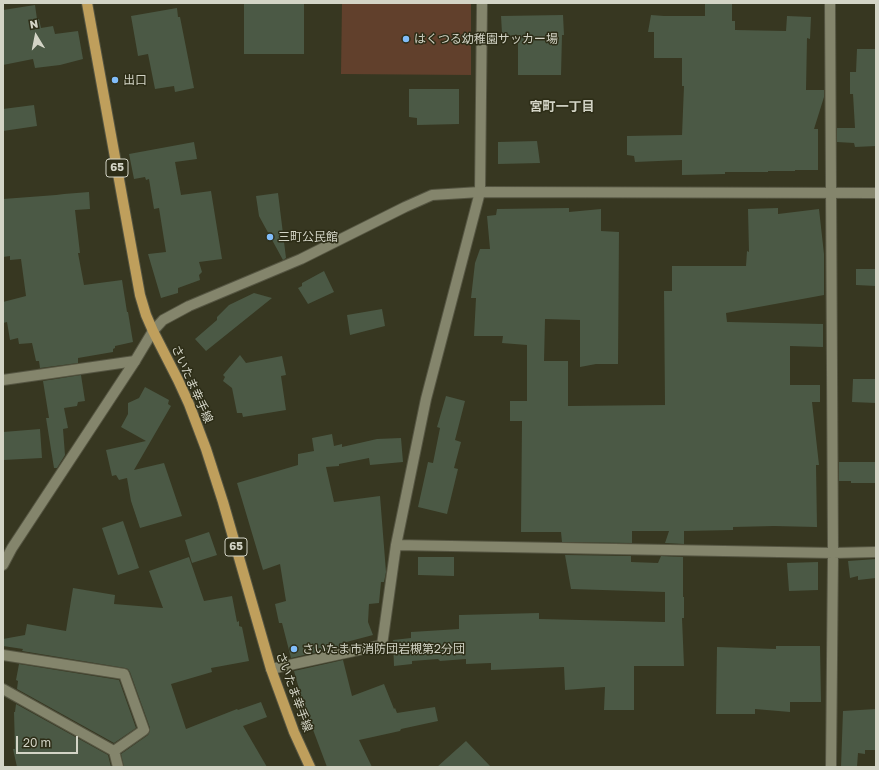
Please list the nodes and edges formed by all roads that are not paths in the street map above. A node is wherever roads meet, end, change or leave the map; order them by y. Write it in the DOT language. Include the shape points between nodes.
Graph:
graph roads {
  1 [pos="87,3"];
  2 [pos="482,3"];
  3 [pos="830,3"];
  4 [pos="480,192"];
  5 [pos="831,193"];
  6 [pos="876,193"];
  7 [pos="153,331"];
  8 [pos="135,361"];
  9 [pos="3,380"];
  10 [pos="396,544"];
  11 [pos="876,552"];
  12 [pos="833,553"];
  13 [pos="3,565"];
  14 [pos="3,655"];
  15 [pos="271,669"];
  16 [pos="3,689"];
  17 [pos="114,751"];
  18 [pos="118,767"];
  19 [pos="310,767"];
  20 [pos="831,767"];
  1 -- 7 [label="main road, さいたま幸手線 / 65" via="140,295"];
  2 -- 4 [label="street"];
  3 -- 5 [label="street"];
  4 -- 5 [label="street"];
  4 -- 7 [label="street" via="432,195 300,259 189,306 163,320"];
  4 -- 10 [label="street" via="426,399"];
  5 -- 6 [label="street"];
  5 -- 12 [label="street"];
  7 -- 8 [label="street"];
  7 -- 15 [label="main road, さいたま幸手線 / 65" via="189,404 206,450"];
  8 -- 9 [label="street"];
  8 -- 13 [label="street"];
  10 -- 12 [label="street"];
  10 -- 15 [label="street" via="382,645"];
  11 -- 12 [label="street"];
  12 -- 20 [label="street"];
  14 -- 17 [label="street" via="124,674 144,730"];
  15 -- 19 [label="main road, さいたま幸手線 / 65"];
  16 -- 17 [label="street"];
  17 -- 18 [label="street"];
}
